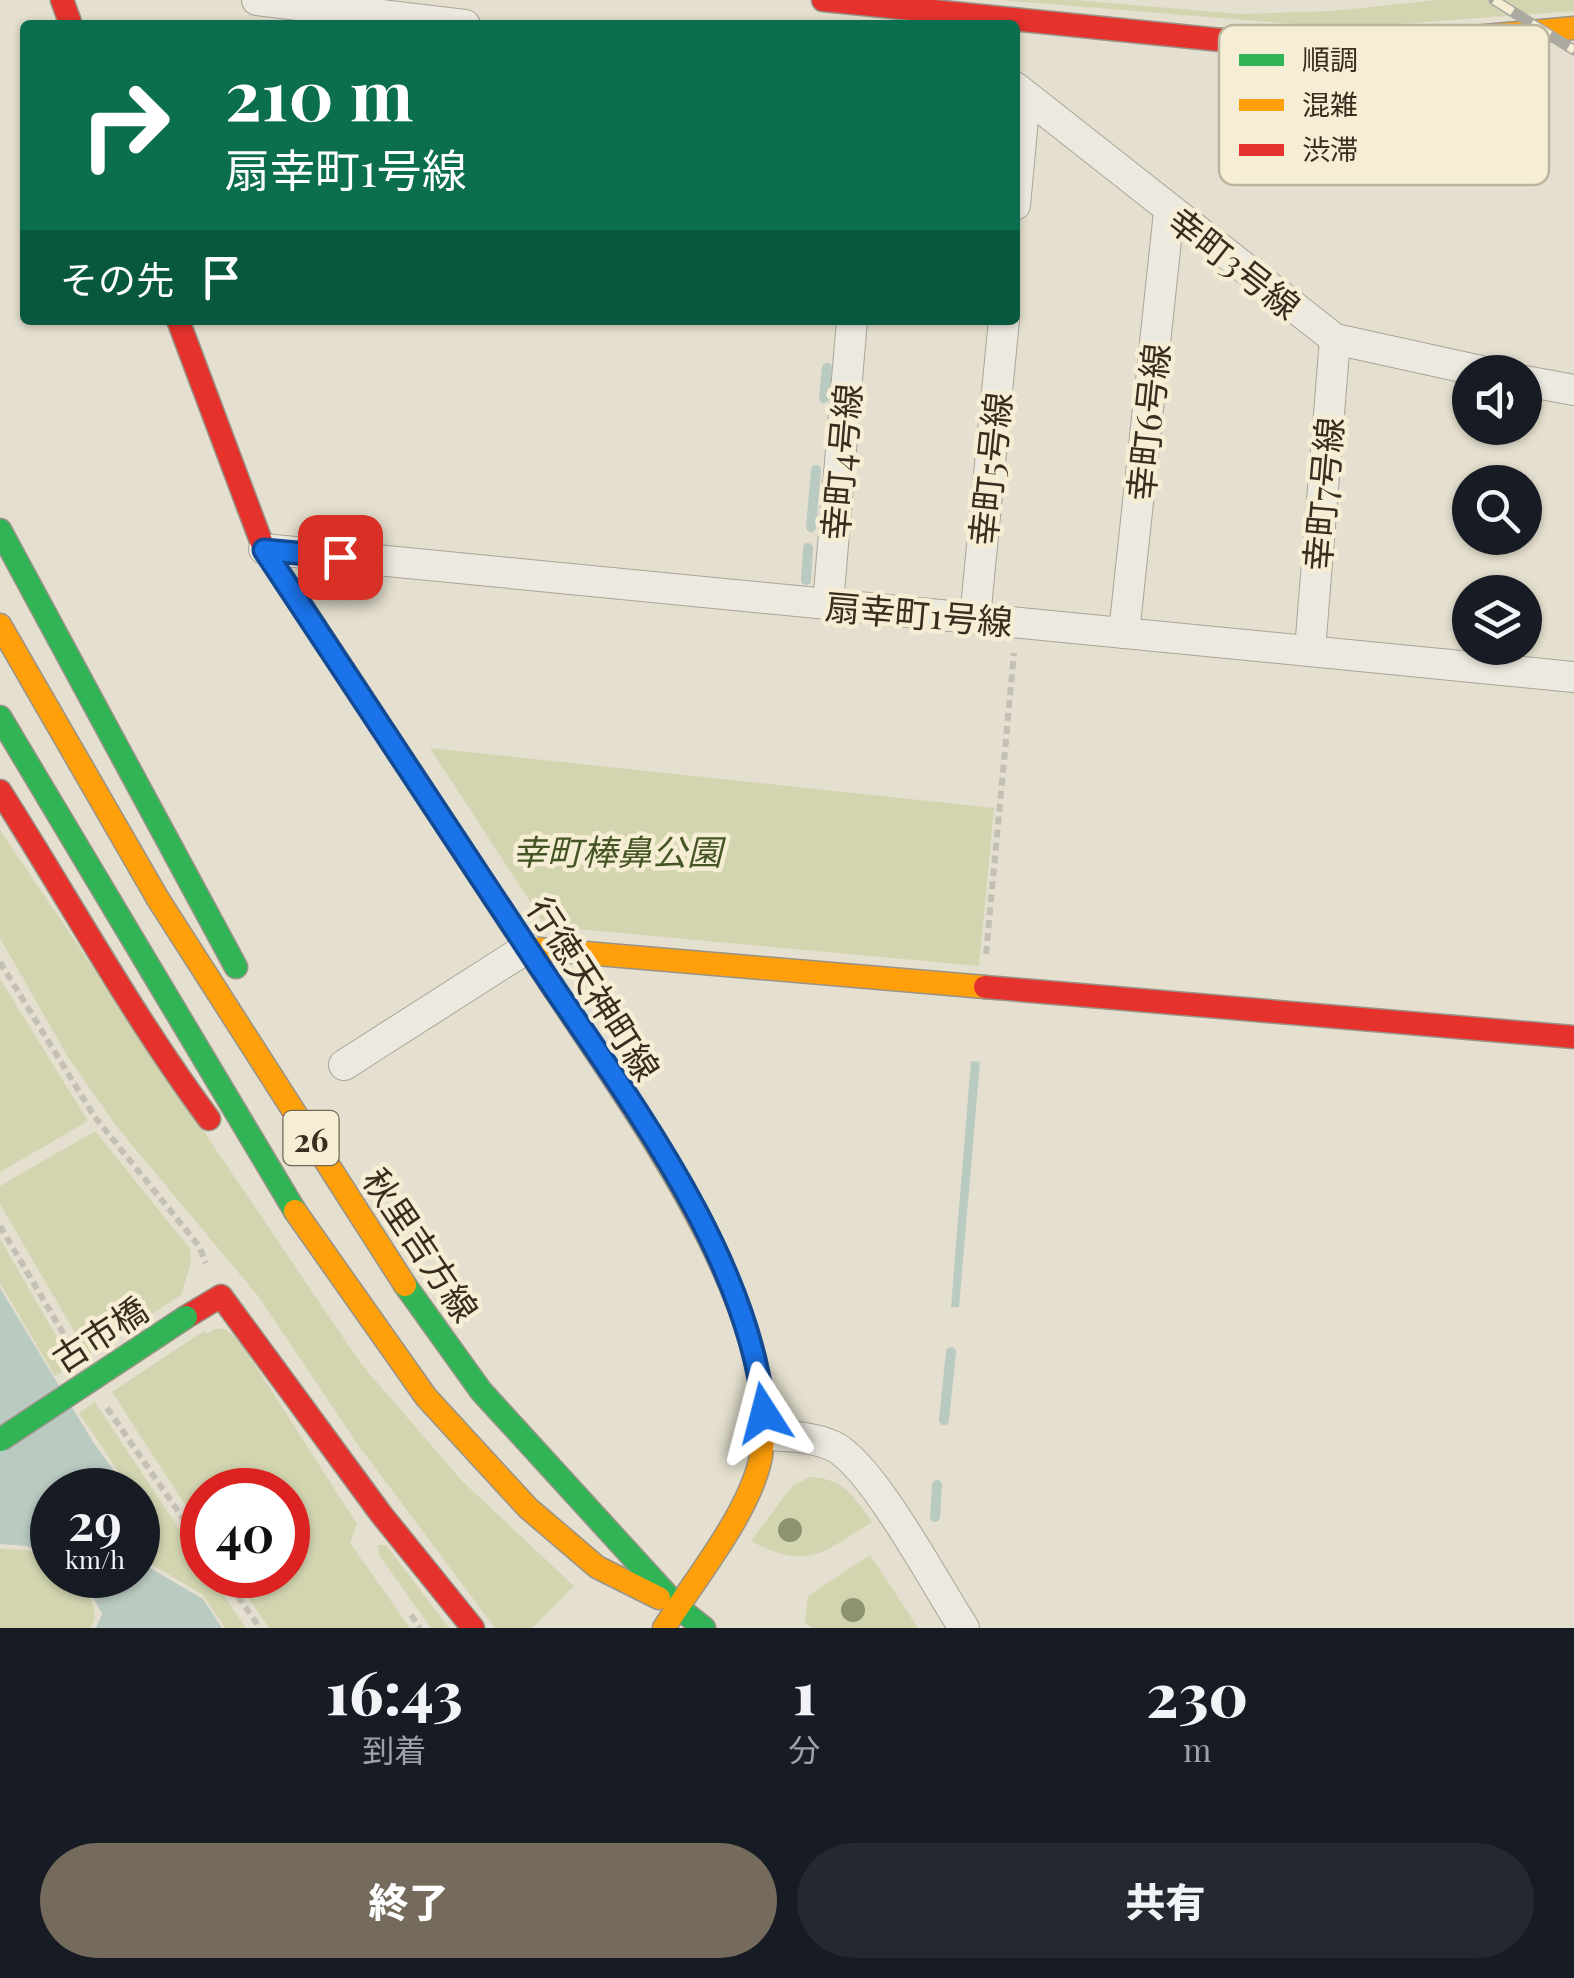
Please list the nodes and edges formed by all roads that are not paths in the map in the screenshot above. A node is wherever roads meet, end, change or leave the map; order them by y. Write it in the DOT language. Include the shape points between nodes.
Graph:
graph roads {
  1 [pos="256,0"];
  2 [pos="823,0"];
  3 [pos="879,10"];
  4 [pos="423,20"];
  5 [pos="987,20"];
  6 [pos="1020,23"];
  7 [pos="1574,28"];
  8 [pos="1549,30"];
  9 [pos="1219,42"];
  10 [pos="1020,92"];
  11 [pos="1169,212"];
  12 [pos="180,325"];
  13 [pos="852,325"];
  14 [pos="1004,325"];
  15 [pos="1335,339"];
  16 [pos="1452,365"];
  17 [pos="1542,383"];
  18 [pos="1574,390"];
  19 [pos="0,530"];
  20 [pos="264,550"];
  21 [pos="828,604"];
  22 [pos="975,618"];
  23 [pos="0,625"];
  24 [pos="1124,633"];
  25 [pos="1310,650"];
  26 [pos="1574,677"];
  27 [pos="0,717"];
  28 [pos="0,790"];
  29 [pos="527,948"];
  30 [pos="248,990"];
  31 [pos="1574,1037"];
  32 [pos="277,1041"];
  33 [pos="344,1065"];
  34 [pos="312,1239"];
  35 [pos="407,1289"];
  36 [pos="764,1435"];
  37 [pos="0,1440"];
  38 [pos="680,1609"];
  39 [pos="474,1628"];
  40 [pos="664,1628"];
  41 [pos="704,1628"];
  42 [pos="964,1628"];
  1 -- 4 [label="street"];
  2 -- 3 [label="main road"];
  3 -- 5 [label="main road"];
  6 -- 9 [label="main road"];
  7 -- 8 [label="main road"];
  10 -- 11 [label="street, 幸町3号線"];
  11 -- 15 [label="street, 幸町3号線"];
  11 -- 24 [label="street, 幸町6号線"];
  12 -- 20 [label="main road, 行徳天神町線"];
  13 -- 21 [label="street, 幸町4号線"];
  14 -- 22 [label="street, 幸町5号線"];
  15 -- 16 [label="street, 幸町3号線"];
  15 -- 25 [label="street, 幸町7号線"];
  17 -- 18 [label="street"];
  19 -- 30 [label="main road"];
  20 -- 21 [label="street, 扇幸町1号線"];
  20 -- 29 [label="main road, 行徳天神町線"];
  21 -- 22 [label="street, 扇幸町1号線"];
  22 -- 24 [label="street, 扇幸町1号線"];
  23 -- 35 [label="main road, 秋里吉方線 / 26" via="158,899"];
  24 -- 25 [label="street, 扇幸町1号線"];
  25 -- 26 [label="street, 扇幸町1号線"];
  27 -- 34 [label="main road, 秋里吉方線 / 26"];
  28 -- 34 [label="main road" via="184,1090"];
  29 -- 31 [label="main road"];
  29 -- 33 [label="street"];
  29 -- 36 [label="main road, 行徳天神町線" via="655,1143 715,1253 755,1360"];
  32 -- 35 [label="main road"];
  34 -- 38 [label="main road, 秋里吉方線 / 26" via="426,1397 528,1508 597,1567"];
  35 -- 38 [label="main road, 秋里吉方線 / 26" via="481,1391"];
  36 -- 38 [label="main road, 行徳天神町線" via="746,1496"];
  36 -- 42 [label="street" via="818,1441 844,1452"];
  37 -- 39 [label="main road, 古市橋, bridge" via="221,1296"];
  38 -- 40 [label="main road, 行徳天神町線"];
  38 -- 41 [label="main road, 秋里吉方線 / 26"];
}
